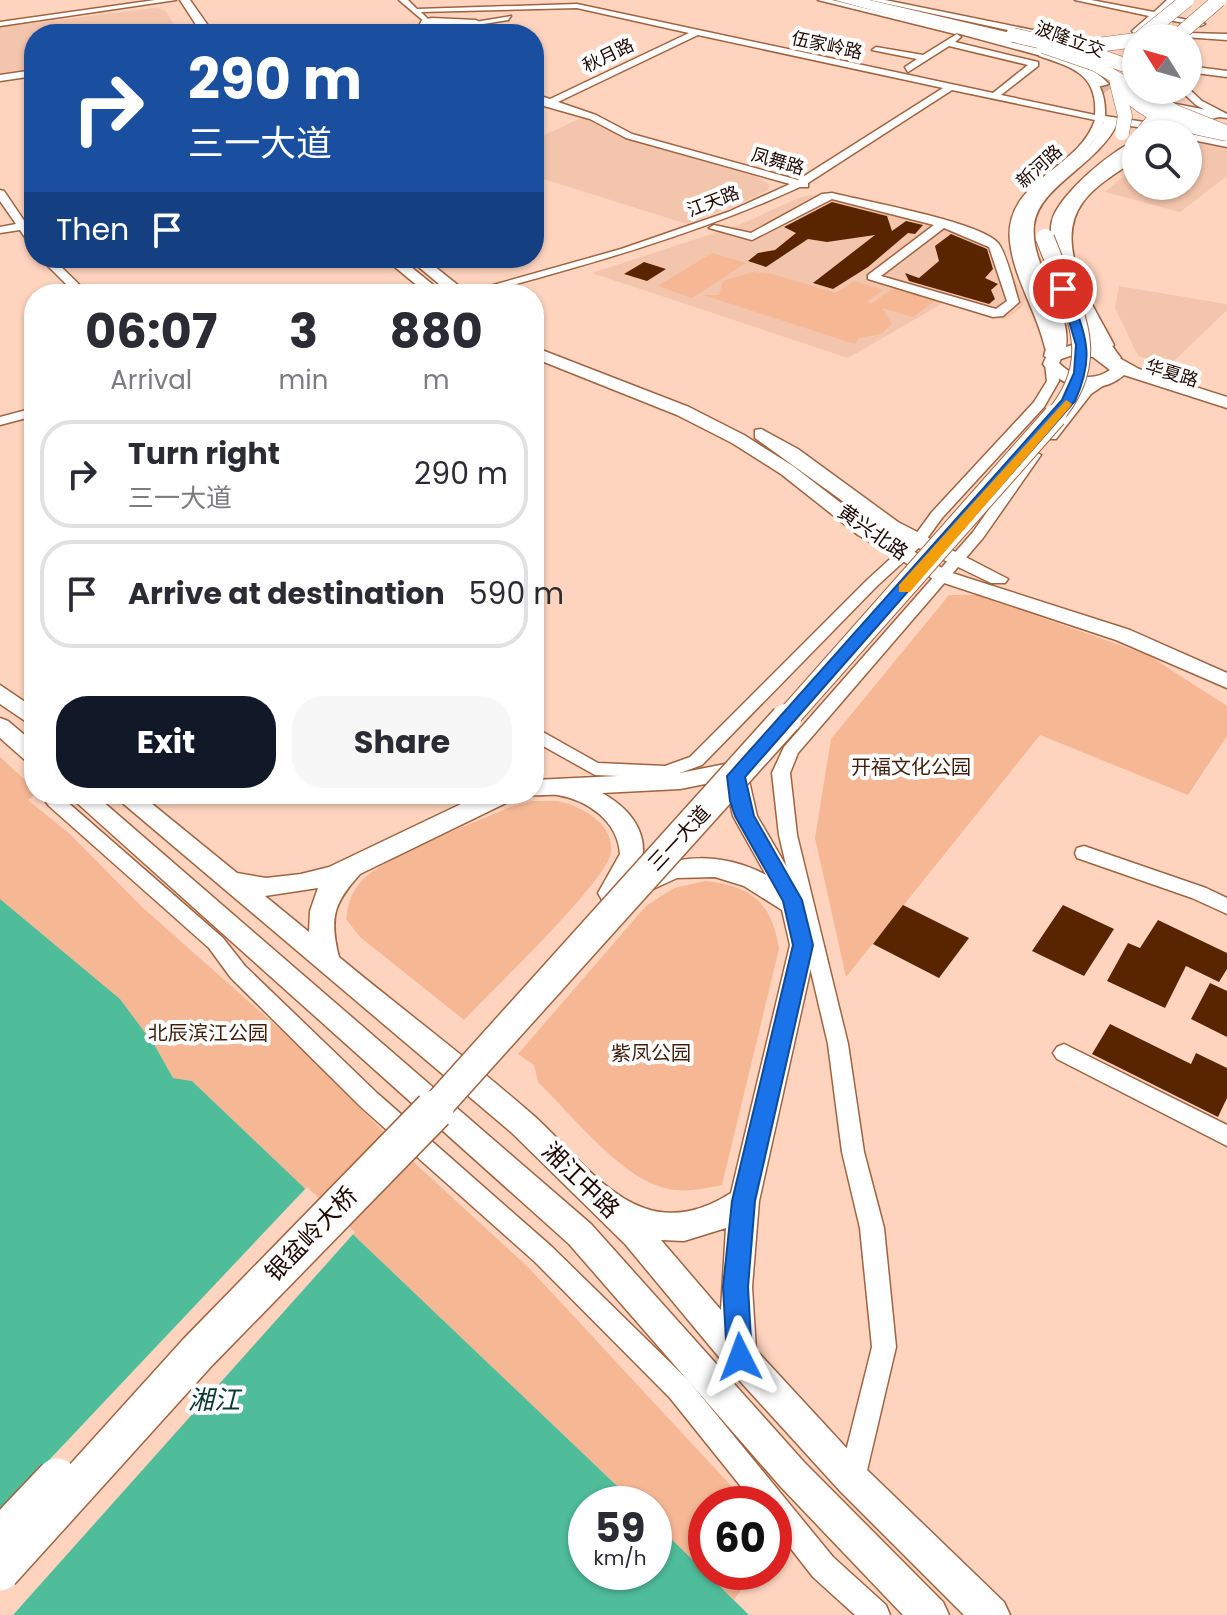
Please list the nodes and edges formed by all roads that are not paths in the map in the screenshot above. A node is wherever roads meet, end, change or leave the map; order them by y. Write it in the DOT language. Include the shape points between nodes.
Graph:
graph roads {
  1 [pos="145,0"];
  2 [pos="171,0"];
  3 [pos="185,0"];
  4 [pos="403,0"];
  5 [pos="410,0"];
  6 [pos="831,0"];
  7 [pos="857,0"];
  8 [pos="874,0"];
  9 [pos="1081,0"];
  10 [pos="1172,0"];
  11 [pos="1187,0"];
  12 [pos="1197,0"];
  13 [pos="1207,0"];
  14 [pos="1219,0"];
  15 [pos="1227,0"];
  16 [pos="885,1"];
  17 [pos="575,3"];
  18 [pos="420,10"];
  19 [pos="929,12"];
  20 [pos="902,15"];
  21 [pos="1157,15"];
  22 [pos="0,21"];
  23 [pos="476,23"];
  24 [pos="1201,23"];
  25 [pos="187,24"];
  26 [pos="201,24"];
  27 [pos="430,24"];
  28 [pos="432,24"];
  29 [pos="463,24"];
  30 [pos="469,24"];
  31 [pos="1152,24"];
  32 [pos="1163,24"];
  33 [pos="1169,24"];
  34 [pos="1179,24"];
  35 [pos="1195,24"];
  36 [pos="694,32"];
  37 [pos="963,33"];
  38 [pos="1012,37"];
  39 [pos="1202,37"];
  40 [pos="1227,37"];
  41 [pos="949,43"];
  42 [pos="1122,45"];
  43 [pos="1122,49"];
  44 [pos="876,50"];
  45 [pos="1122,52"];
  46 [pos="1122,53"];
  47 [pos="925,58"];
  48 [pos="1122,60"];
  49 [pos="1071,63"];
  50 [pos="1035,66"];
  51 [pos="1122,67"];
  52 [pos="908,69"];
  53 [pos="1202,71"];
  54 [pos="1227,74"];
  55 [pos="24,77"];
  56 [pos="1122,80"];
  57 [pos="0,81"];
  58 [pos="1109,85"];
  59 [pos="950,88"];
  60 [pos="993,97"];
  61 [pos="544,101"];
  62 [pos="548,102"];
  63 [pos="544,104"];
  64 [pos="1165,104"];
  65 [pos="1165,104"];
  66 [pos="1172,104"];
  67 [pos="1191,104"];
  68 [pos="1123,120"];
  69 [pos="1125,120"];
  70 [pos="1141,120"];
  71 [pos="1122,122"];
  72 [pos="1122,125"];
  73 [pos="1224,126"];
  74 [pos="1122,128"];
  75 [pos="1122,128"];
  76 [pos="1202,128"];
  77 [pos="1122,129"];
  78 [pos="1122,130"];
  79 [pos="1122,131"];
  80 [pos="1202,133"];
  81 [pos="1122,165"];
  82 [pos="766,174"];
  83 [pos="811,184"];
  84 [pos="0,193"];
  85 [pos="783,195"];
  86 [pos="1073,196"];
  87 [pos="0,206"];
  88 [pos="1038,221"];
  89 [pos="17,225"];
  90 [pos="941,225"];
  91 [pos="714,228"];
  92 [pos="46,268"];
  93 [pos="56,268"];
  94 [pos="404,268"];
  95 [pos="429,268"];
  96 [pos="61,284"];
  97 [pos="73,284"];
  98 [pos="424,284"];
  99 [pos="450,284"];
  100 [pos="500,284"];
  101 [pos="526,284"];
  102 [pos="544,343"];
  103 [pos="544,356"];
  104 [pos="1052,360"];
  105 [pos="1114,360"];
  106 [pos="1104,381"];
  107 [pos="1227,403"];
  108 [pos="24,406"];
  109 [pos="0,412"];
  110 [pos="1227,412"];
  111 [pos="24,415"];
  112 [pos="0,421"];
  113 [pos="911,548"];
  114 [pos="949,568"];
  115 [pos="1227,667"];
  116 [pos="1227,681"];
  117 [pos="0,692"];
  118 [pos="24,712"];
  119 [pos="0,726"];
  120 [pos="544,739"];
  121 [pos="24,746"];
  122 [pos="730,774"];
  123 [pos="544,788"];
  124 [pos="544,789"];
  125 [pos="57,804"];
  126 [pos="91,804"];
  127 [pos="136,804"];
  128 [pos="483,804"];
  129 [pos="1084,853"];
  130 [pos="358,864"];
  131 [pos="226,880"];
  132 [pos="617,896"];
  133 [pos="1227,907"];
  134 [pos="221,917"];
  135 [pos="799,919"];
  136 [pos="327,962"];
  137 [pos="238,972"];
  138 [pos="1064,1053"];
  139 [pos="1227,1136"];
  140 [pos="744,1201"];
  141 [pos="606,1204"];
  142 [pos="740,1357"];
  143 [pos="852,1479"];
  144 [pos="758,1486"];
  145 [pos="792,1529"];
  146 [pos="0,1538"];
  147 [pos="0,1571"];
  148 [pos="876,1615"];
  149 [pos="930,1615"];
  150 [pos="991,1615"];
  1 -- 22 [label="street"];
  2 -- 22 [label="street"];
  2 -- 25 [label="main road"];
  3 -- 26 [label="main road"];
  4 -- 27 [label="street"];
  5 -- 18 [label="street"];
  6 -- 20 [label="main road"];
  6 -- 38 [label="main road"];
  6 -- 49 [label="highway" via="1009,42"];
  7 -- 19 [label="main road"];
  7 -- 20 [label="main road"];
  8 -- 16 [label="street"];
  9 -- 21 [label="street"];
  10 -- 21 [label="street"];
  11 -- 32 [label="highway, bridge"];
  12 -- 33 [label="highway"];
  13 -- 34 [label="highway"];
  14 -- 35 [label="highway, bridge"];
  15 -- 24 [label="street"];
  16 -- 19 [label="street"];
  17 -- 18 [label="street, 伍家岭路"];
  17 -- 23 [label="street"];
  17 -- 29 [label="street"];
  17 -- 36 [label="street, 伍家岭路"];
  18 -- 28 [label="street"];
  19 -- 42 [label="street" via="1081,42"];
  20 -- 37 [label="street"];
  20 -- 38 [label="main road"];
  20 -- 43 [label="highway, bridge"];
  21 -- 24 [label="street"];
  21 -- 31 [label="street"];
  23 -- 30 [label="main road"];
  36 -- 59 [label="street, 伍家岭路"];
  36 -- 62 [label="street, 秋月路"];
  37 -- 41 [label="street"];
  37 -- 49 [label="street"];
  38 -- 45 [label="highway, bridge" via="1094,54"];
  38 -- 56 [label="main road, 波隆立交, bridge" via="1076,57"];
  39 -- 40 [label="street"];
  41 -- 47 [label="street"];
  41 -- 50 [label="street"];
  44 -- 47 [label="street"];
  46 -- 49 [label="street"];
  47 -- 52 [label="street"];
  48 -- 49 [label="highway" via="1107,70"];
  49 -- 50 [label="street"];
  49 -- 58 [label="highway"];
  49 -- 72 [label="street" via="1099,87"];
  50 -- 60 [label="street"];
  51 -- 58 [label="highway, 波隆立交, bridge"];
  53 -- 54 [label="street"];
  55 -- 57 [label="street"];
  58 -- 69 [label="highway, 波隆立交, bridge"];
  58 -- 71 [label="highway"];
  58 -- 73 [label="highway, bridge" via="1146,109"];
  59 -- 60 [label="street, 伍家岭路"];
  59 -- 83 [label="street, 江天路"];
  59 -- 83 [label="street, 江天路" via="814,177"];
  60 -- 74 [label="street, 伍家岭路"];
  61 -- 62 [label="street, 凤舞路"];
  62 -- 63 [label="street, 秋月路"];
  62 -- 82 [label="street, 凤舞路" via="629,136"];
  64 -- 73 [label="main road, 波隆立交, bridge"];
  65 -- 70 [label="highway, bridge"];
  66 -- 73 [label="main road, bridge"];
  67 -- 73 [label="highway"];
  68 -- 73 [label="highway" via="1120,106 1140,102"];
  73 -- 76 [label="street"];
  73 -- 80 [label="highway"];
  75 -- 88 [label="street, 新河路" via="1099,133 1028,195 1017,214"];
  77 -- 88 [label="highway" via="1082,158"];
  78 -- 88 [label="highway" via="1062,184"];
  79 -- 86 [label="highway"];
  81 -- 105 [label="street" via="1078,201 1066,230 1069,257"];
  82 -- 83 [label="street, 凤舞路"];
  82 -- 85 [label="street" via="783,183"];
  83 -- 85 [label="street, 江天路"];
  83 -- 85 [label="street" via="808,191"];
  83 -- 88 [label="street, 凤舞路" via="996,236"];
  84 -- 89 [label="street"];
  85 -- 91 [label="street, 江天路"];
  85 -- 100 [label="street, 江天路" via="669,237"];
  86 -- 88 [label="highway"];
  86 -- 88 [label="highway" via="1061,214"];
  87 -- 89 [label="street"];
  88 -- 104 [label="street"];
  88 -- 104 [label="highway" via="1028,254 1058,337"];
  88 -- 105 [label="highway" via="1096,341"];
  88 -- 122 [label="highway, 三一大道, bridge" via="1082,337 1083,365 1075,391 964,522"];
  90 -- 90 [label="street" via="989,239 1013,302 1010,307 993,313 872,277"];
  90 -- 91 [label="street" via="826,196 752,237"];
  91 -- 101 [label="street, 江天路"];
  92 -- 96 [label="street"];
  93 -- 97 [label="street"];
  94 -- 98 [label="main road"];
  95 -- 99 [label="main road"];
  102 -- 113 [label="main road, 黄兴北路" via="737,420 799,457"];
  103 -- 113 [label="main road, 黄兴北路" via="683,411 738,439 865,531"];
  104 -- 105 [label="main road, 华夏路" via="1080,350"];
  104 -- 106 [label="main road, 华夏路" via="1059,373 1075,380"];
  104 -- 113 [label="street" via="1053,381 1039,404"];
  105 -- 106 [label="main road" via="1119,371"];
  105 -- 107 [label="main road, 华夏路" via="1145,377"];
  106 -- 110 [label="main road, 华夏路" via="1140,384"];
  106 -- 114 [label="street" via="1086,391"];
  108 -- 109 [label="street"];
  111 -- 112 [label="street"];
  113 -- 114 [label="main road, 黄兴北路"];
  113 -- 120 [label="street" via="696,761 666,772 595,769"];
  114 -- 115 [label="main road, 黄兴北路" via="1114,617"];
  114 -- 116 [label="main road, 黄兴北路"];
  114 -- 143 [label="street" via="790,751 781,773 788,835 838,1044 853,1152 872,1228 884,1347"];
  117 -- 118 [label="main road"];
  119 -- 121 [label="main road"];
  122 -- 123 [label="main road"];
  122 -- 132 [label="highway, 三一大道, bridge"];
  122 -- 135 [label="main road" via="745,816"];
  124 -- 132 [label="main road" via="591,797 624,825 632,851"];
  125 -- 137 [label="street" via="216,943"];
  126 -- 134 [label="main road, 湘江中路"];
  127 -- 131 [label="main road, 湘江中路"];
  128 -- 130 [label="main road"];
  129 -- 133 [label="street"];
  130 -- 131 [label="main road" via="269,890"];
  130 -- 136 [label="main road" via="335,883 320,911"];
  131 -- 136 [label="main road, 湘江中路"];
  132 -- 135 [label="main road, bridge" via="663,872 723,868 762,883"];
  132 -- 146 [label="highway, 银盆岭大桥, bridge" via="326,1192"];
  132 -- 147 [label="highway, 银盆岭大桥, bridge" via="406,1141 122,1432"];
  134 -- 137 [label="street"];
  134 -- 149 [label="main road, 湘江中路" via="580,1234 792,1474"];
  135 -- 140 [label="main road" via="799,970"];
  136 -- 141 [label="main road, 湘江中路" via="522,1124"];
  137 -- 144 [label="street" via="369,1100 543,1254 679,1389"];
  138 -- 139 [label="street"];
  140 -- 141 [label="main road" via="708,1224 675,1228 631,1219"];
  140 -- 142 [label="main road" via="736,1287"];
  141 -- 142 [label="main road, 湘江中路"];
  142 -- 143 [label="main road, 湘江中路"];
  143 -- 150 [label="main road, 湘江中路"];
  145 -- 148 [label="street" via="823,1567"];
}
